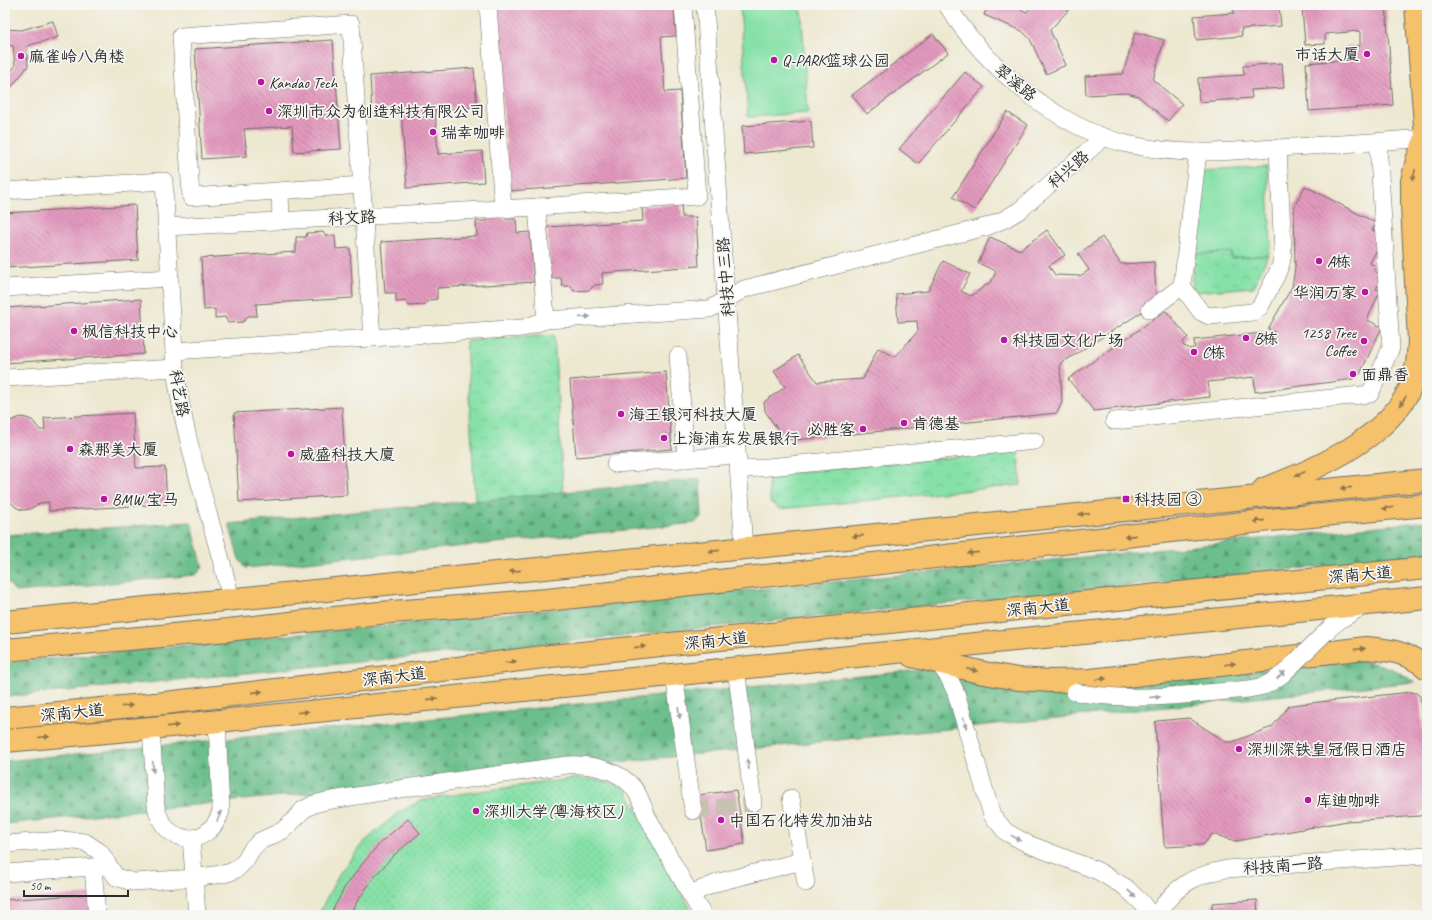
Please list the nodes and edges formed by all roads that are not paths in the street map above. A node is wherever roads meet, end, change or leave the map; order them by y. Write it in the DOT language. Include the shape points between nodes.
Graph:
graph roads {
  1 [pos="488,5"];
  2 [pos="683,5"];
  3 [pos="705,5"];
  4 [pos="947,5"];
  5 [pos="1416,5"];
  6 [pos="1104,137"];
  7 [pos="1378,142"];
  8 [pos="1278,148"];
  9 [pos="1426,148"];
  10 [pos="1198,152"];
  11 [pos="362,185"];
  12 [pos="5,191"];
  13 [pos="280,191"];
  14 [pos="537,207"];
  15 [pos="503,209"];
  16 [pos="364,217"];
  17 [pos="281,221"];
  18 [pos="167,227"];
  19 [pos="170,278"];
  20 [pos="1182,286"];
  21 [pos="5,288"];
  22 [pos="726,300"];
  23 [pos="1150,310"];
  24 [pos="546,320"];
  25 [pos="372,338"];
  26 [pos="174,350"];
  27 [pos="678,356"];
  28 [pos="175,368"];
  29 [pos="5,378"];
  30 [pos="1114,422"];
  31 [pos="1036,441"];
  32 [pos="686,459"];
  33 [pos="738,462"];
  34 [pos="615,464"];
  35 [pos="1427,480"];
  36 [pos="1221,501"];
  37 [pos="1427,505"];
  38 [pos="884,534"];
  39 [pos="1082,541"];
  40 [pos="744,548"];
  41 [pos="681,555"];
  42 [pos="1427,568"];
  43 [pos="1165,594"];
  44 [pos="1427,598"];
  45 [pos="231,599"];
  46 [pos="1366,604"];
  47 [pos="379,613"];
  48 [pos="5,622"];
  49 [pos="1052,636"];
  50 [pos="5,650"];
  51 [pos="893,652"];
  52 [pos="938,662"];
  53 [pos="736,668"];
  54 [pos="1427,668"];
  55 [pos="674,674"];
  56 [pos="387,677"];
  57 [pos="646,677"];
  58 [pos="1006,677"];
  59 [pos="5,718"];
  60 [pos="217,721"];
  61 [pos="151,728"];
  62 [pos="5,741"];
  63 [pos="791,798"];
  64 [pos="753,802"];
  65 [pos="693,811"];
  66 [pos="191,838"];
  67 [pos="5,844"];
  68 [pos="1427,855"];
  69 [pos="802,861"];
  70 [pos="101,866"];
  71 [pos="5,873"];
  72 [pos="194,878"];
  73 [pos="806,883"];
  74 [pos="690,894"];
  75 [pos="97,915"];
  76 [pos="197,915"];
  77 [pos="703,915"];
  78 [pos="1151,915"];
  79 [pos="1156,915"];
  1 -- 15 [label="street"];
  2 -- 14 [label="street, 科文路" via="696,196"];
  3 -- 22 [label="street, 科技中三路"];
  4 -- 6 [label="street, 翠溪路" via="990,60 1011,80 1056,113"];
  5 -- 9 [label="main road"];
  6 -- 10 [label="street, 科兴路" via="1151,149"];
  6 -- 22 [label="street, 科兴路" via="1020,210 1005,219 972,230 744,289"];
  7 -- 8 [label="street, 科兴路"];
  7 -- 9 [label="street, 科兴路"];
  7 -- 30 [label="street" via="1391,348 1370,394"];
  8 -- 10 [label="street, 科兴路"];
  8 -- 20 [label="street" via="1283,252 1276,276 1260,307 1253,312 1209,316 1201,312"];
  9 -- 36 [label="main road, one-way" via="1417,160 1412,181 1419,341 1416,374 1411,387 1388,420 1359,443 1290,479 1254,493"];
  10 -- 20 [label="street"];
  11 -- 13 [label="street"];
  11 -- 13 [label="street" via="351,24 181,36 191,197"];
  11 -- 16 [label="street"];
  12 -- 18 [label="street, 科艺路" via="164,181"];
  13 -- 17 [label="street"];
  14 -- 15 [label="street, 科文路"];
  14 -- 24 [label="street"];
  15 -- 16 [label="street, 科文路"];
  16 -- 17 [label="street, 科文路"];
  16 -- 25 [label="street"];
  17 -- 18 [label="street, 科文路"];
  18 -- 19 [label="street, 科艺路"];
  19 -- 21 [label="street"];
  19 -- 26 [label="street, 科艺路"];
  20 -- 23 [label="street"];
  24 -- 22 [label="street, 科兴路, one-way" via="710,309"];
  22 -- 33 [label="street, 科技中三路"];
  24 -- 25 [label="street, 科兴路" via="523,328"];
  25 -- 26 [label="street, 科兴路"];
  26 -- 28 [label="street, 科艺路"];
  27 -- 32 [label="street"];
  28 -- 29 [label="street"];
  28 -- 45 [label="street, 科艺路" via="178,392 203,499"];
  31 -- 33 [label="street"];
  32 -- 33 [label="street"];
  32 -- 34 [label="street"];
  33 -- 40 [label="street, 科技中三路"];
  35 -- 36 [label="main road, one-way"];
  36 -- 38 [label="main road, one-way"];
  37 -- 39 [label="main road, one-way"];
  38 -- 39 [label="main road"];
  38 -- 40 [label="main road, one-way"];
  39 -- 47 [label="main road, one-way" via="547,600"];
  40 -- 41 [label="main road, one-way"];
  41 -- 45 [label="main road, one-way"];
  41 -- 47 [label="main road"];
  42 -- 43 [label="main road, 深南大道"];
  43 -- 49 [label="main road"];
  56 -- 43 [label="main road, 深南大道, one-way" via="551,656"];
  44 -- 46 [label="main road"];
  45 -- 48 [label="main road"];
  46 -- 49 [label="main road"];
  58 -- 46 [label="street, one-way, bridge" via="1095,696 1140,698 1264,686 1283,674 1330,628"];
  47 -- 50 [label="main road" via="228,630"];
  49 -- 51 [label="main road"];
  51 -- 52 [label="main road"];
  51 -- 53 [label="main road"];
  52 -- 58 [label="main road, one-way"];
  52 -- 78 [label="street, one-way" via="956,693 992,815 1006,832 1028,844 1098,871 1125,888"];
  53 -- 55 [label="main road"];
  64 -- 53 [label="street, one-way"];
  58 -- 54 [label="main road, one-way" via="1052,681 1091,680 1366,648 1405,654"];
  55 -- 57 [label="main road"];
  55 -- 65 [label="street, one-way"];
  56 -- 57 [label="main road"];
  59 -- 56 [label="main road, 深南大道, one-way" via="164,703"];
  60 -- 57 [label="main road, one-way"];
  61 -- 60 [label="main road, one-way"];
  66 -- 60 [label="street, one-way" via="200,836 213,827 222,811"];
  62 -- 61 [label="main road, one-way"];
  61 -- 66 [label="street, one-way" via="158,815 161,823 174,834"];
  63 -- 69 [label="street"];
  66 -- 72 [label="street"];
  67 -- 70 [label="street" via="62,840 85,842 100,852"];
  68 -- 79 [label="street, 科技南一路" via="1209,872 1190,880 1176,890"];
  69 -- 73 [label="street"];
  69 -- 74 [label="street" via="718,882"];
  70 -- 71 [label="street"];
  70 -- 72 [label="street" via="116,877 133,882"];
  70 -- 75 [label="street"];
  72 -- 74 [label="street" via="228,873 237,869 260,841 282,831 303,810 314,804 412,787 581,764 616,774 630,784"];
  72 -- 76 [label="street"];
  74 -- 77 [label="street"];
}
